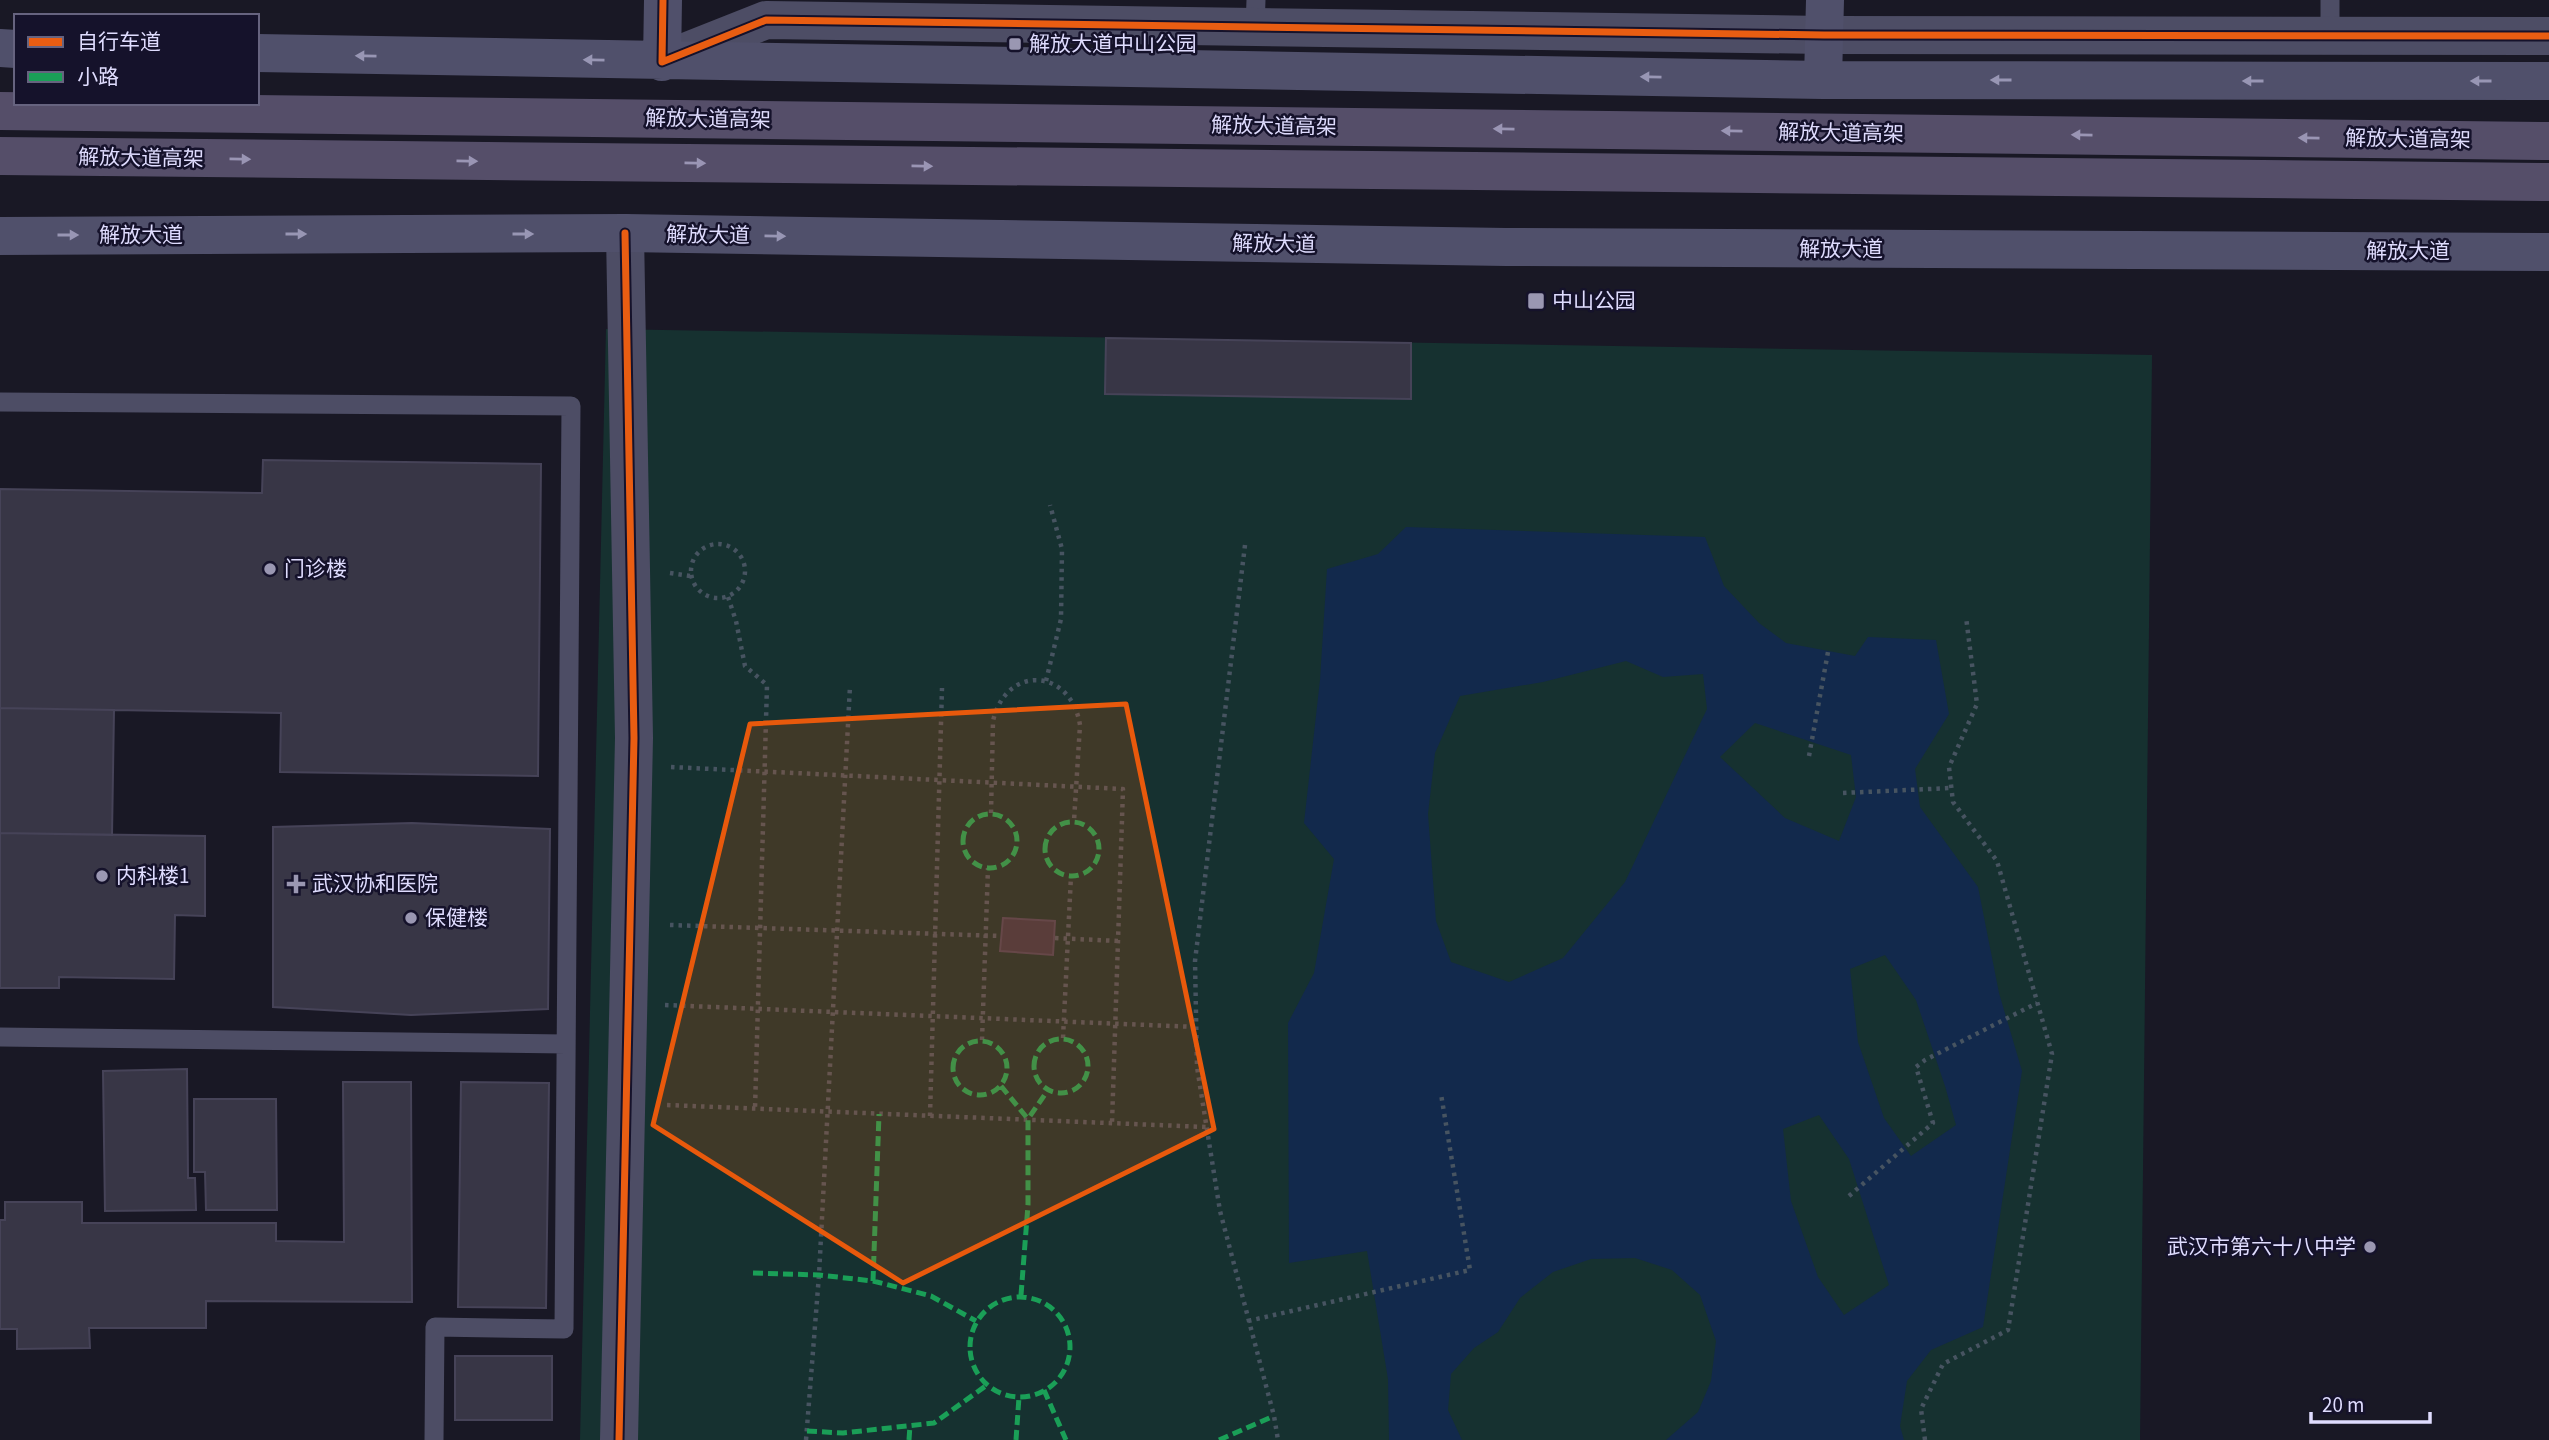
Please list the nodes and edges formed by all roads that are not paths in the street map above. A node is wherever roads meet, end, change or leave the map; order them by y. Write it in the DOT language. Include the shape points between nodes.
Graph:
graph roads {
  1 [pos="663,0"];
  2 [pos="1255,14"];
  3 [pos="1824,18"];
  4 [pos="2330,18"];
  5 [pos="2549,36"];
  6 [pos="259,53"];
  7 [pos="662,62"];
  8 [pos="1823,80"];
  9 [pos="2549,81"];
  10 [pos="0,111"];
  11 [pos="2549,141"];
  12 [pos="0,156"];
  13 [pos="2549,182"];
  14 [pos="625,233"];
  15 [pos="0,236"];
  16 [pos="2549,252"];
  17 [pos="0,402"];
  18 [pos="0,1037"];
  19 [pos="566,1044"];
  20 [pos="434,1440"];
  21 [pos="619,1440"];
  1 -- 7 [label="main road"];
  2 -- 3 [label="street"];
  2 -- 7 [label="street" via="766,20"];
  3 -- 4 [label="street"];
  3 -- 8 [label="main road"];
  4 -- 5 [label="street"];
  7 -- 6 [label="main road, one-way"];
  8 -- 7 [label="main road, one-way"];
  9 -- 8 [label="main road, one-way"];
  11 -- 10 [label="main road, 解放大道高架, one-way"];
  12 -- 13 [label="main road, 解放大道高架, one-way"];
  15 -- 14 [label="main road, 解放大道, one-way"];
  14 -- 16 [label="main road, 解放大道, one-way" via="1506,247"];
  14 -- 21 [label="street" via="634,738"];
  17 -- 19 [label="lane" via="571,407"];
  18 -- 19 [label="lane"];
  19 -- 20 [label="lane" via="564,1329 435,1327"];
}
